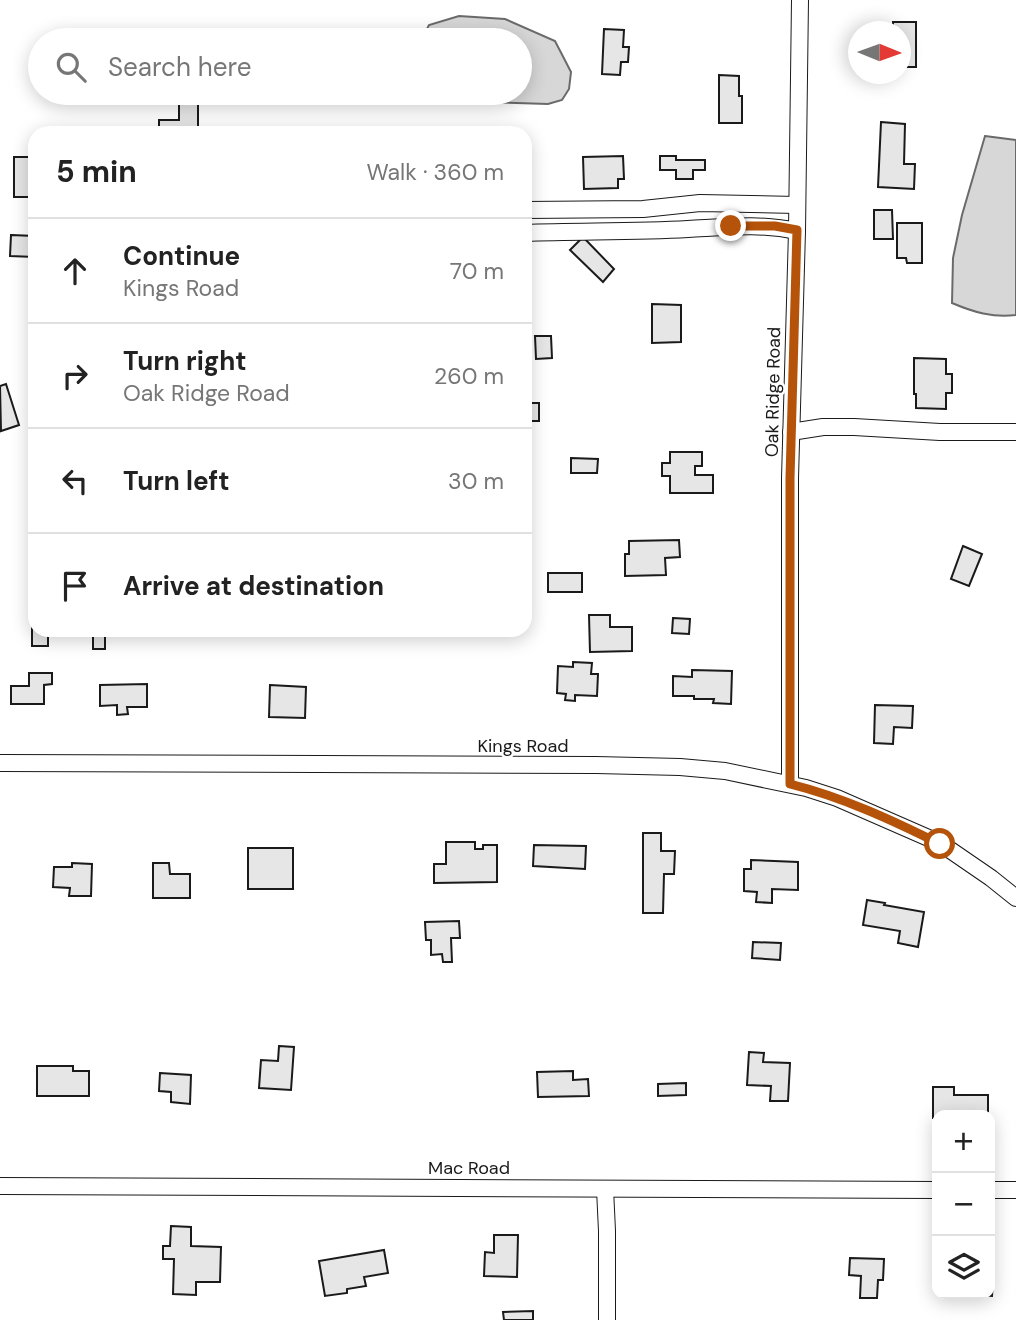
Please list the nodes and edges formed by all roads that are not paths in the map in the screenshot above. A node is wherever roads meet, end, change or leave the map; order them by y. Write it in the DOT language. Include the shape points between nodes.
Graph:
graph roads {
  1 [pos="800,0"];
  2 [pos="797,205"];
  3 [pos="532,210"];
  4 [pos="797,230"];
  5 [pos="532,233"];
  6 [pos="791,432"];
  7 [pos="1016,432"];
  8 [pos="0,763"];
  9 [pos="790,784"];
  10 [pos="1016,898"];
  11 [pos="0,1186"];
  12 [pos="606,1189"];
  13 [pos="932,1189"];
  14 [pos="995,1190"];
  15 [pos="1016,1190"];
  16 [pos="607,1320"];
  1 -- 2 [label="street, Oak Ridge Road"];
  2 -- 3 [label="street"];
  2 -- 4 [label="street, Oak Ridge Road"];
  4 -- 5 [label="street" via="742,226"];
  4 -- 6 [label="street, Oak Ridge Road"];
  6 -- 7 [label="street" via="823,427"];
  6 -- 9 [label="street, Oak Ridge Road"];
  8 -- 9 [label="street, Kings Road" via="680,767"];
  9 -- 10 [label="street, Kings Road" via="915,831"];
  11 -- 12 [label="street, Mac Road"];
  12 -- 13 [label="street, Mac Road"];
  12 -- 16 [label="street"];
  14 -- 15 [label="street"];
}
